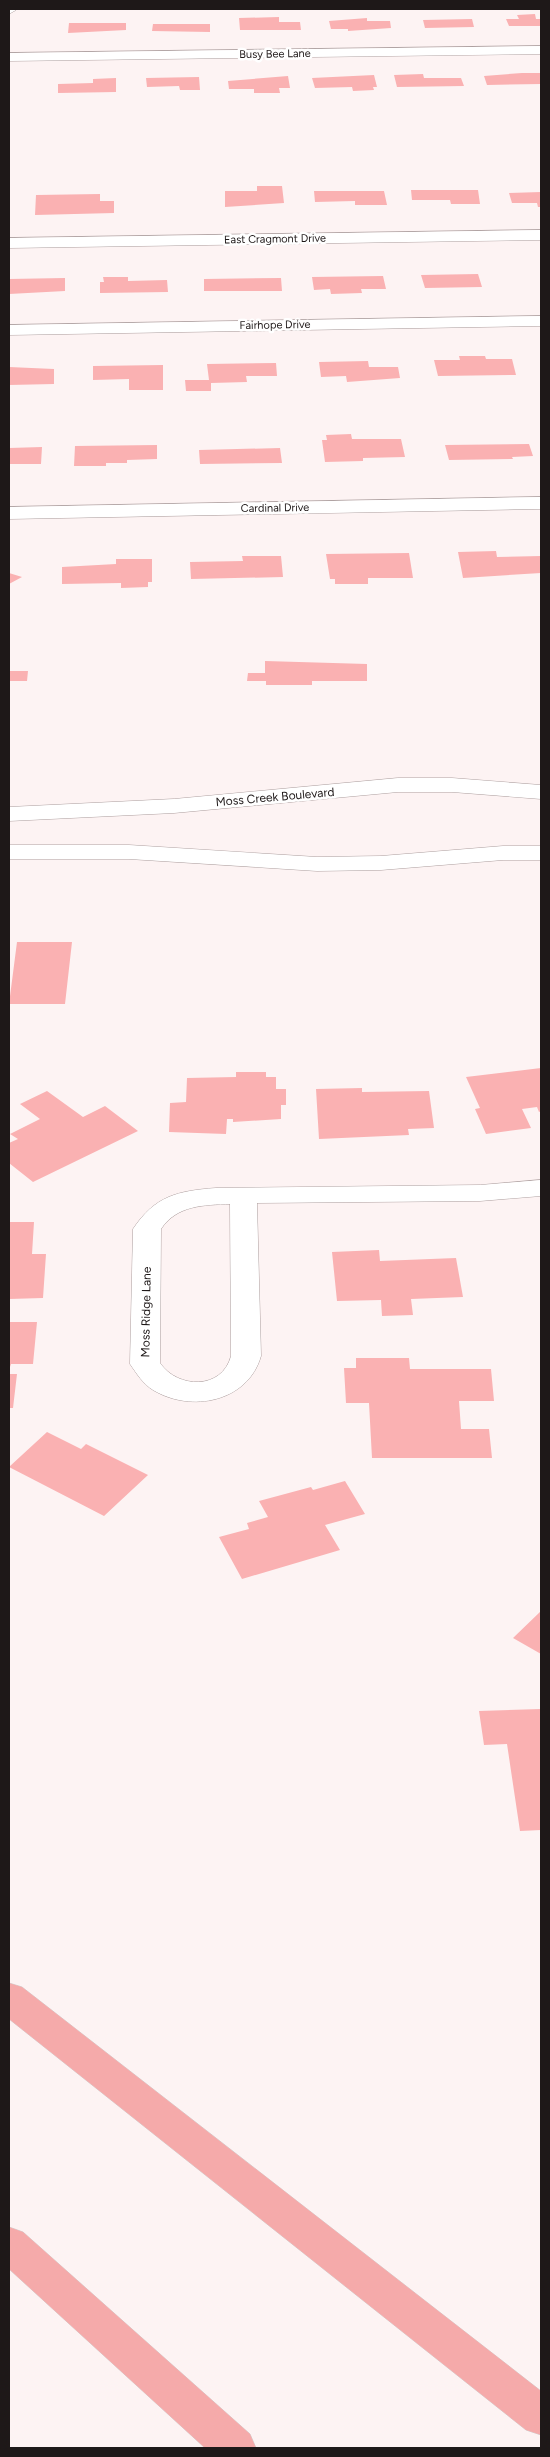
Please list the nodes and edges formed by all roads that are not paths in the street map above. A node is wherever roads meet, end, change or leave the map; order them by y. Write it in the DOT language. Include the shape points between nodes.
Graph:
graph roads {
  1 [pos="541,50"];
  2 [pos="9,57"];
  3 [pos="541,235"];
  4 [pos="9,243"];
  5 [pos="541,321"];
  6 [pos="9,330"];
  7 [pos="541,503"];
  8 [pos="9,513"];
  9 [pos="541,792"];
  10 [pos="9,814"];
  11 [pos="9,852"];
  12 [pos="541,854"];
  13 [pos="541,1188"];
  14 [pos="243,1196"];
  15 [pos="9,1998"];
  16 [pos="9,2244"];
  17 [pos="541,2416"];
  18 [pos="234,2447"];
  1 -- 2 [label="street, Busy Bee Lane"];
  3 -- 4 [label="street, East Cragmont Drive"];
  5 -- 6 [label="street, Fairhope Drive"];
  7 -- 8 [label="street, Cardinal Drive"];
  9 -- 10 [label="street, Moss Creek Boulevard" via="452,785 398,785 174,806"];
  11 -- 12 [label="street" via="129,852 316,864"];
  13 -- 14 [label="street, Moss Ridge Lane" via="480,1193"];
  14 -- 14 [label="street, Moss Ridge Lane" via="246,1356 242,1369 232,1380 205,1391 185,1391 167,1386 153,1377 145,1364 147,1229 159,1212 180,1201 198,1197"];
  15 -- 17 [label="highway"];
  16 -- 18 [label="highway"];
}
